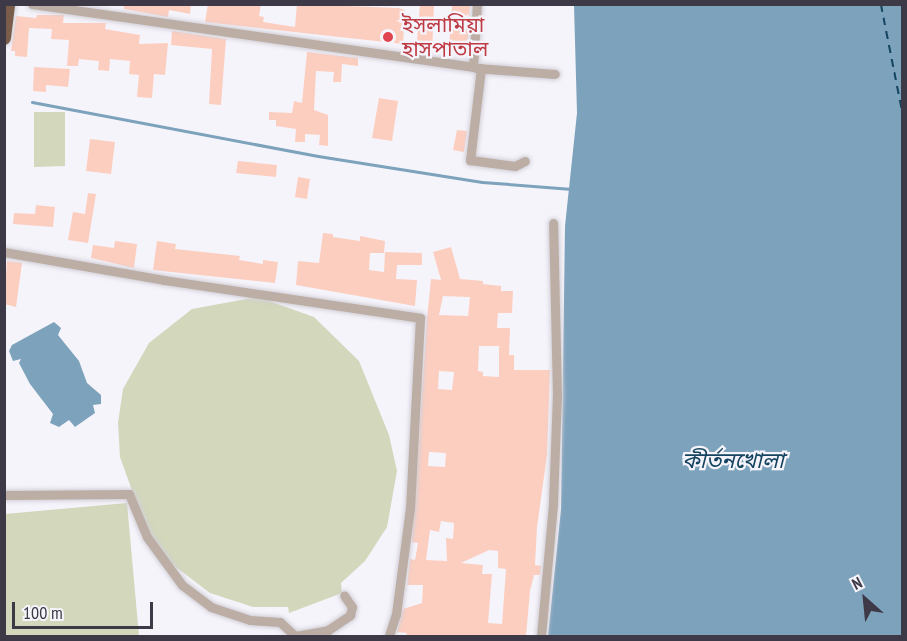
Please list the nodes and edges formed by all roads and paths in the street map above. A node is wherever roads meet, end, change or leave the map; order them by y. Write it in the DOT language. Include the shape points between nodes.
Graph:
graph roads {
  1 [pos="32,4"];
  2 [pos="477,4"];
  3 [pos="6,6"];
  4 [pos="4,38"];
  5 [pos="477,68"];
  6 [pos="555,74"];
  7 [pos="525,161"];
  8 [pos="553,223"];
  9 [pos="4,252"];
  10 [pos="4,495"];
  11 [pos="344,595"];
  12 [pos="389,636"];
  13 [pos="541,636"];
  1 -- 5 [label="street"];
  2 -- 5 [label="street"];
  3 -- 4 [label="highway"];
  5 -- 6 [label="street"];
  5 -- 7 [label="street" via="470,160 515,166"];
  8 -- 13 [label="street" via="557,395 553,503"];
  9 -- 12 [label="street" via="420,318 410,507 396,614"];
  10 -- 11 [label="street" via="129,494 147,537 182,585 219,611 280,622 295,636 327,630 350,615 352,608"];
}
